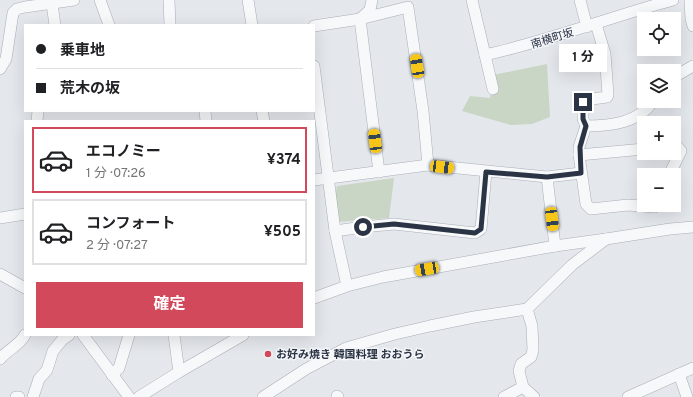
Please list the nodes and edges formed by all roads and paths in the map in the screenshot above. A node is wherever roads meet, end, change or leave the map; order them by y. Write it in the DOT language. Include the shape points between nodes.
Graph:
graph roads {
  1 [pos="74,0"];
  2 [pos="100,0"];
  3 [pos="169,0"];
  4 [pos="248,0"];
  5 [pos="372,0"];
  6 [pos="472,0"];
  7 [pos="580,0"];
  8 [pos="673,0"];
  9 [pos="690,0"];
  10 [pos="52,4"];
  11 [pos="360,19"];
  12 [pos="55,24"];
  13 [pos="109,24"];
  14 [pos="170,24"];
  15 [pos="252,24"];
  16 [pos="315,26"];
  17 [pos="591,26"];
  18 [pos="693,26"];
  19 [pos="485,55"];
  20 [pos="693,66"];
  21 [pos="0,69"];
  22 [pos="681,73"];
  23 [pos="315,74"];
  24 [pos="494,89"];
  25 [pos="648,108"];
  26 [pos="586,126"];
  27 [pos="637,149"];
  28 [pos="580,155"];
  29 [pos="428,165"];
  30 [pos="379,172"];
  31 [pos="486,172"];
  32 [pos="581,173"];
  33 [pos="547,177"];
  34 [pos="328,178"];
  35 [pos="315,180"];
  36 [pos="637,206"];
  37 [pos="24,214"];
  38 [pos="0,218"];
  39 [pos="693,227"];
  40 [pos="335,231"];
  41 [pos="606,239"];
  42 [pos="555,246"];
  43 [pos="0,274"];
  44 [pos="347,286"];
  45 [pos="24,287"];
  46 [pos="315,298"];
  47 [pos="528,309"];
  48 [pos="24,336"];
  49 [pos="68,336"];
  50 [pos="84,336"];
  51 [pos="129,336"];
  52 [pos="174,336"];
  53 [pos="232,338"];
  54 [pos="0,359"];
  55 [pos="693,368"];
  56 [pos="179,372"];
  57 [pos="679,374"];
  58 [pos="112,375"];
  59 [pos="523,387"];
  60 [pos="16,397"];
  61 [pos="19,397"];
  62 [pos="33,397"];
  63 [pos="128,397"];
  64 [pos="140,397"];
  65 [pos="264,397"];
  66 [pos="504,397"];
  67 [pos="534,397"];
  68 [pos="628,397"];
  69 [pos="687,397"];
  1 -- 10 [label="street"];
  2 -- 13 [label="street"];
  3 -- 14 [label="street"];
  4 -- 15 [label="street"];
  5 -- 11 [label="street" via="370,10"];
  6 -- 19 [label="street"];
  7 -- 17 [label="street"];
  8 -- 17 [label="street, 南横町坂"];
  9 -- 18 [label="street"];
  10 -- 12 [label="street"];
  10 -- 21 [label="street" via="25,7 13,13 6,59"];
  11 -- 16 [label="street"];
  11 -- 29 [label="street" via="408,7"];
  11 -- 30 [label="street"];
  17 -- 19 [label="street, 南横町坂" via="523,47"];
  17 -- 26 [label="street" via="605,54 608,95 583,102 583,119"];
  19 -- 24 [label="street"];
  20 -- 22 [label="street"];
  23 -- 34 [label="street"];
  25 -- 26 [label="street" via="632,120 604,126"];
  26 -- 28 [label="street"];
  27 -- 28 [label="street"];
  28 -- 32 [label="street"];
  29 -- 30 [label="street"];
  29 -- 31 [label="street"];
  30 -- 34 [label="street"];
  31 -- 33 [label="street"];
  31 -- 40 [label="street" via="481,229 475,233 394,224"];
  32 -- 33 [label="street"];
  32 -- 36 [label="street" via="586,204 591,209"];
  33 -- 42 [label="street"];
  34 -- 35 [label="street"];
  34 -- 40 [label="street"];
  37 -- 38 [label="street"];
  39 -- 41 [label="street"];
  40 -- 44 [label="street"];
  41 -- 42 [label="street"];
  41 -- 47 [label="street" via="572,265"];
  42 -- 44 [label="street" via="383,277"];
  43 -- 45 [label="street"];
  44 -- 46 [label="street"];
  47 -- 59 [label="street" via="533,350 519,371"];
  47 -- 65 [label="street" via="430,326 346,348 306,369"];
  48 -- 54 [label="street" via="21,342 14,345"];
  49 -- 62 [label="street" via="53,351 47,370 38,379"];
  50 -- 58 [label="street"];
  51 -- 58 [label="street" via="119,368"];
  52 -- 56 [label="street"];
  53 -- 56 [label="street"];
  55 -- 57 [label="street"];
  56 -- 64 [label="street"];
  57 -- 68 [label="street"];
  57 -- 69 [label="street"];
  58 -- 63 [label="street"];
  59 -- 66 [label="street"];
  59 -- 67 [label="street"];
  60 -- 61 [label="street"];
}
